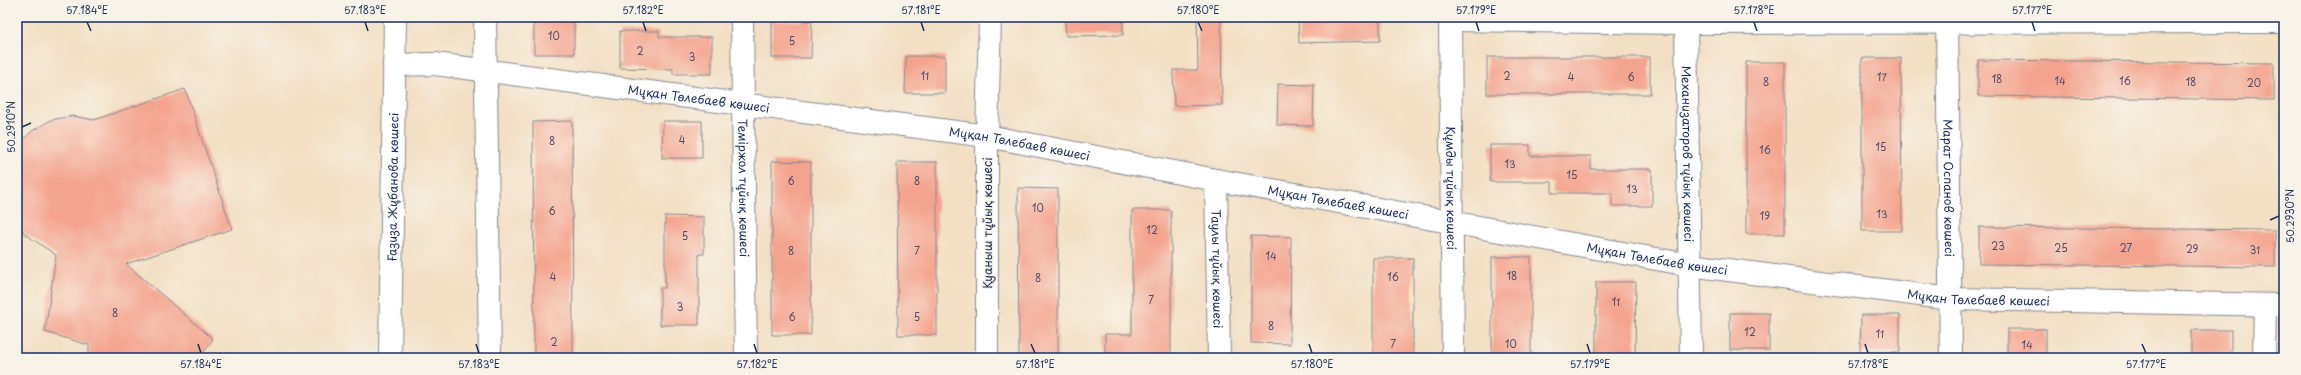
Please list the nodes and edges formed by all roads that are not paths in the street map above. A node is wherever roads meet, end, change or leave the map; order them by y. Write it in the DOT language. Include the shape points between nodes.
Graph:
graph roads {
  1 [pos="395,17"];
  2 [pos="485,17"];
  3 [pos="742,17"];
  4 [pos="990,17"];
  5 [pos="1450,18"];
  6 [pos="1947,19"];
  7 [pos="2284,22"];
  8 [pos="1686,23"];
  9 [pos="394,65"];
  10 [pos="486,70"];
  11 [pos="743,103"];
  12 [pos="987,136"];
  13 [pos="1216,180"];
  14 [pos="1451,221"];
  15 [pos="1690,265"];
  16 [pos="1951,300"];
  17 [pos="2275,305"];
  18 [pos="390,358"];
  19 [pos="490,358"];
  20 [pos="746,358"];
  21 [pos="987,358"];
  22 [pos="1219,358"];
  23 [pos="1453,358"];
  24 [pos="1691,358"];
  25 [pos="1951,358"];
  26 [pos="2264,358"];
  1 -- 9 [label="street, Ғазиза Жұбанова көшесі"];
  2 -- 10 [label="street"];
  3 -- 11 [label="street, Теміржол тұйық көшесі"];
  4 -- 12 [label="street, Қуаныш тұйық көшесі"];
  5 -- 8 [label="street"];
  5 -- 14 [label="street, Құмды тұйық көшесі"];
  6 -- 7 [label="street"];
  6 -- 8 [label="street"];
  6 -- 16 [label="street, Марат Оспанов көшесі"];
  8 -- 15 [label="street, Механизаторов тұйық көшесі"];
  9 -- 10 [label="street, Мұқан Төлебаев көшесі" via="435,64"];
  9 -- 18 [label="street, Ғазиза Жұбанова көшесі"];
  10 -- 11 [label="street, Мұқан Төлебаев көшесі"];
  10 -- 19 [label="street"];
  11 -- 12 [label="street, Мұқан Төлебаев көшесі"];
  11 -- 20 [label="street, Теміржол тұйық көшесі"];
  12 -- 13 [label="street, Мұқан Төлебаев көшесі"];
  12 -- 21 [label="street, Қуаныш тұйық көшесі"];
  13 -- 14 [label="street, Мұқан Төлебаев көшесі"];
  13 -- 22 [label="street, Таулы тұйық көшесі"];
  14 -- 15 [label="street, Мұқан Төлебаев көшесі"];
  14 -- 23 [label="street, Құмды тұйық көшесі"];
  15 -- 16 [label="street, Мұқан Төлебаев көшесі"];
  15 -- 24 [label="street, Механизаторов тұйық көшесі"];
  16 -- 17 [label="street, Мұқан Төлебаев көшесі"];
  16 -- 25 [label="street, Марат Оспанов көшесі"];
  17 -- 26 [label="street"];
}
